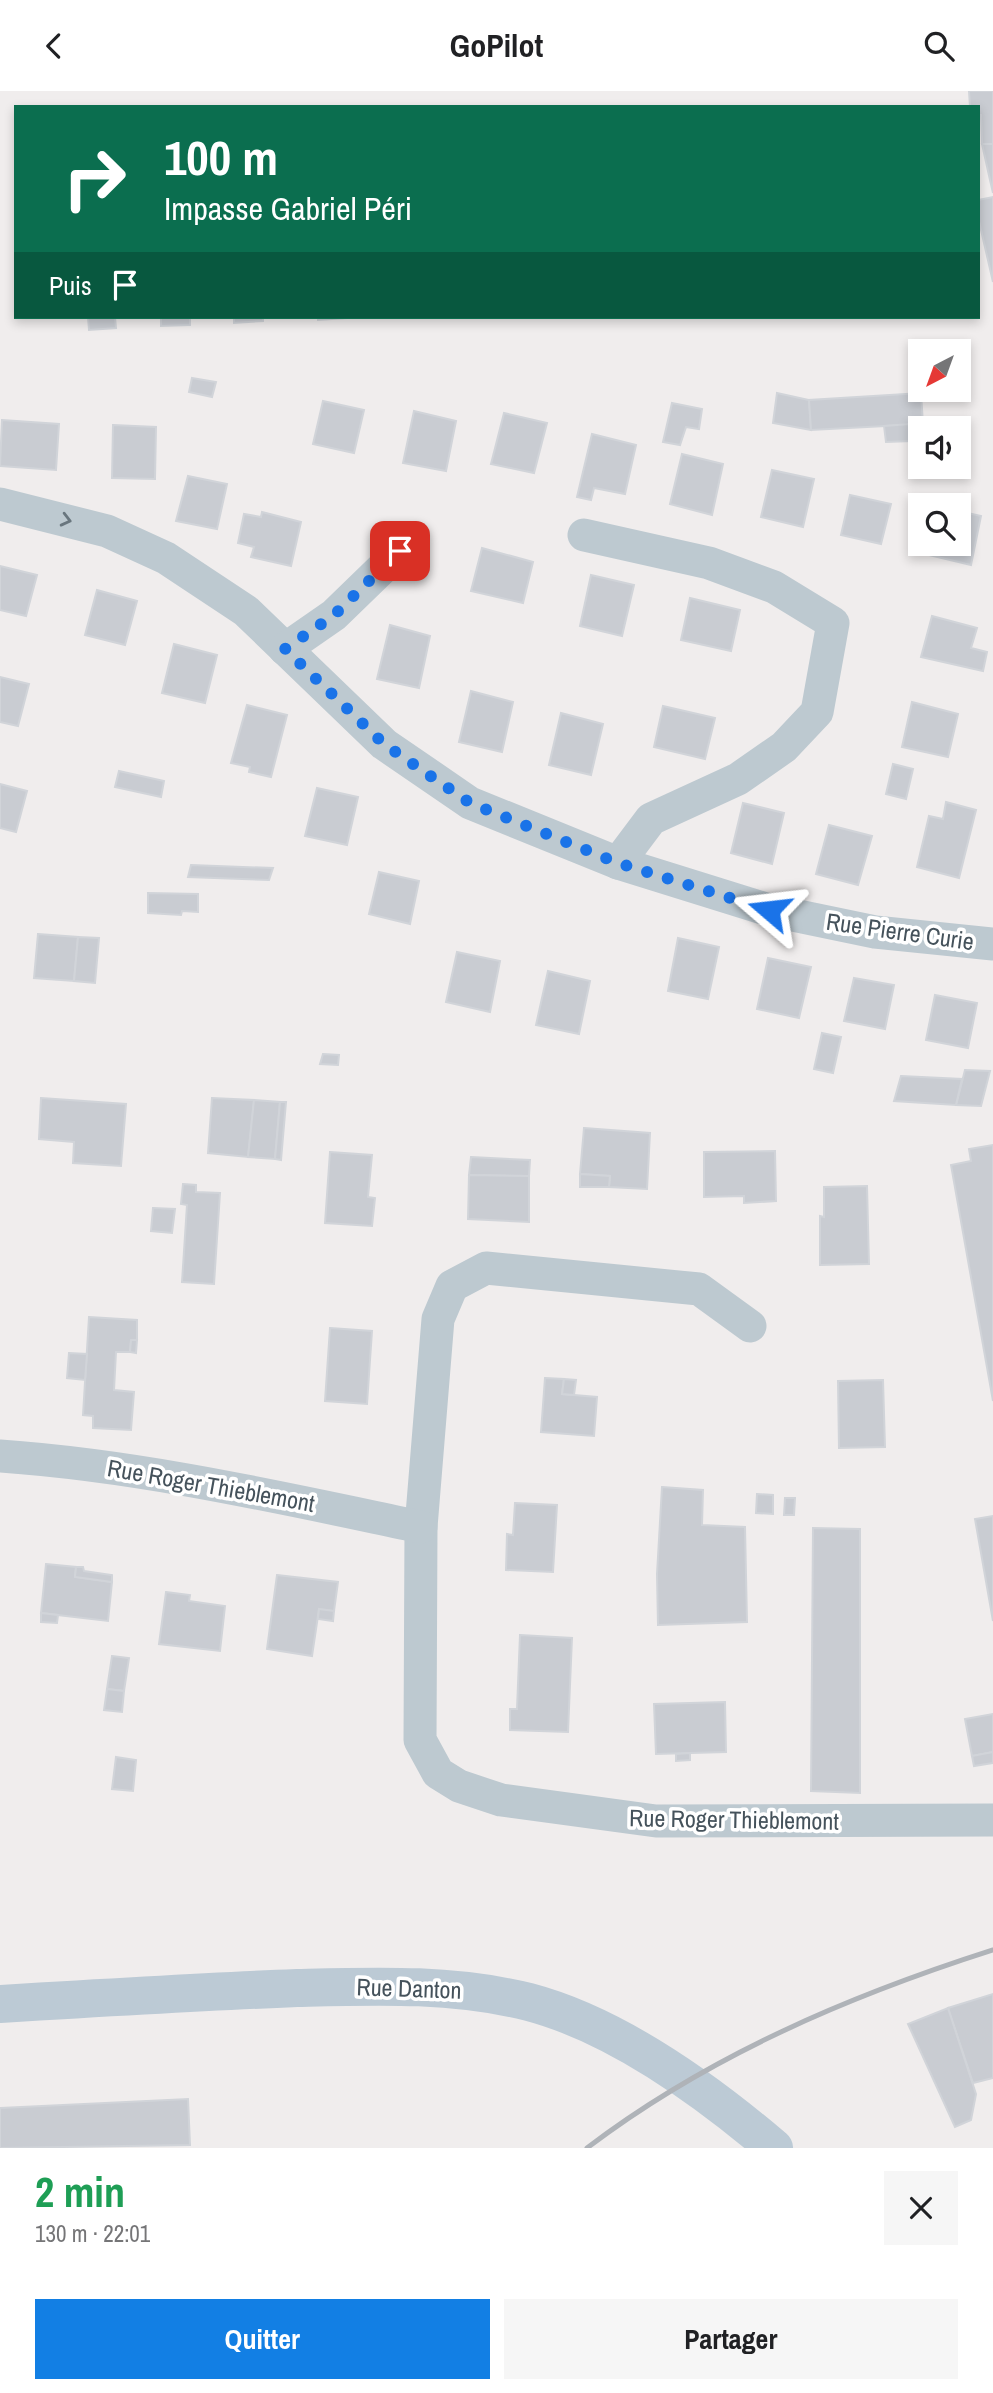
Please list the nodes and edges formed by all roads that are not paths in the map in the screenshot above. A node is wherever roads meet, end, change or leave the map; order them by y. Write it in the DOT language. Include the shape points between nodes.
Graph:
graph roads {
  1 [pos="0,504"];
  2 [pos="584,535"];
  3 [pos="400,551"];
  4 [pos="285,649"];
  5 [pos="618,863"];
  6 [pos="993,944"];
  7 [pos="750,1326"];
  8 [pos="0,1456"];
  9 [pos="421,1527"];
  10 [pos="993,1820"];
  11 [pos="0,2004"];
  12 [pos="774,2148"];
  1 -- 4 [label="street, Rue Pierre Curie, one-way" via="107,531 166,558 246,611"];
  2 -- 5 [label="street" via="709,563 774,587 833,623 817,712 784,747 738,779 651,819"];
  3 -- 4 [label="street" via="334,615"];
  4 -- 5 [label="street, Rue Pierre Curie" via="384,744 470,803"];
  5 -- 6 [label="street, Rue Pierre Curie" via="769,910 875,932"];
  7 -- 9 [label="street, Rue Roger Thieblemont" via="699,1289 486,1268 452,1286 438,1319"];
  8 -- 9 [label="street, Rue Roger Thieblemont" via="66,1460 229,1487"];
  9 -- 10 [label="street, Rue Roger Thieblemont" via="420,1740 438,1773 459,1786 501,1800 656,1821"];
  11 -- 12 [label="street, Rue Danton" via="387,1986 469,1990 531,2003 624,2042 742,2120"];
}
